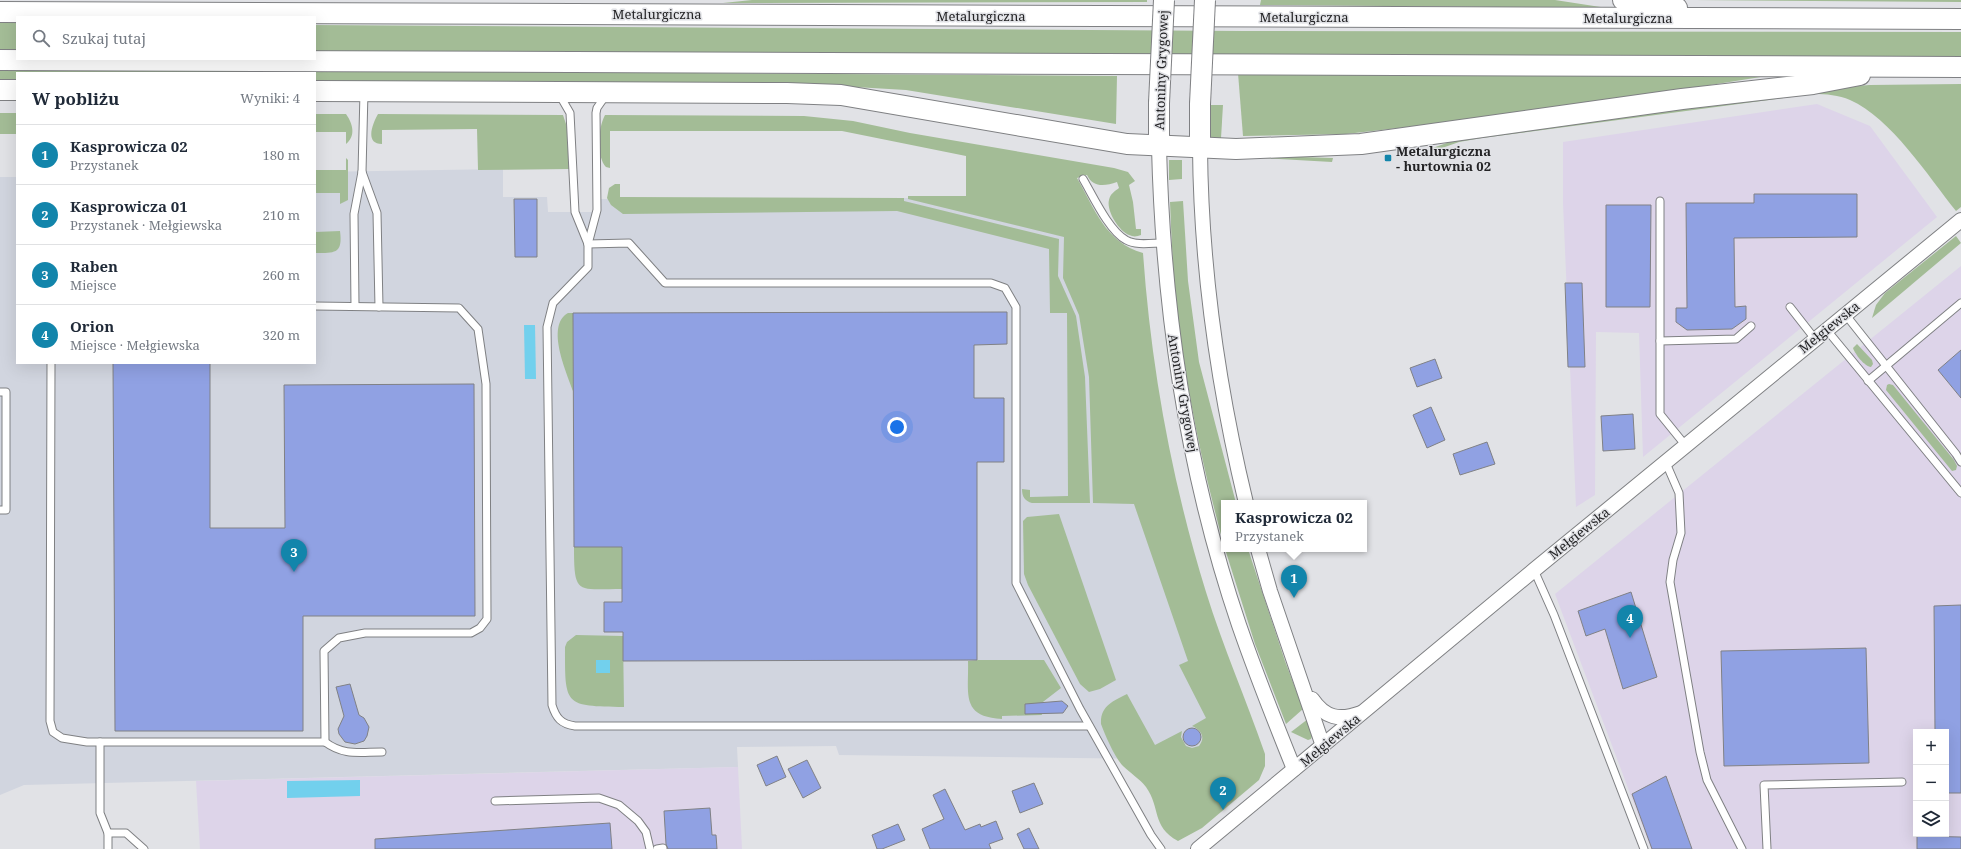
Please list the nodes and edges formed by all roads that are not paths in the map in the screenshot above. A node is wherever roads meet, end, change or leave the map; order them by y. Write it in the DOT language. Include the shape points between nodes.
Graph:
graph roads {
  1 [pos="706,0"];
  2 [pos="1164,0"];
  3 [pos="1205,0"];
  4 [pos="1623,0"];
  5 [pos="0,12"];
  6 [pos="613,14"];
  7 [pos="1740,18"];
  8 [pos="1961,19"];
  9 [pos="0,60"];
  10 [pos="1911,66"];
  11 [pos="1961,67"];
  12 [pos="0,90"];
  13 [pos="16,90"];
  14 [pos="316,91"];
  15 [pos="364,91"];
  16 [pos="558,92"];
  17 [pos="608,94"];
  18 [pos="1159,147"];
  19 [pos="1200,148"];
  20 [pos="362,172"];
  21 [pos="1083,179"];
  22 [pos="1660,201"];
  23 [pos="1961,220"];
  24 [pos="1163,243"];
  25 [pos="588,244"];
  26 [pos="1961,303"];
  27 [pos="316,306"];
  28 [pos="355,306"];
  29 [pos="379,307"];
  30 [pos="1790,307"];
  31 [pos="1846,314"];
  32 [pos="1752,326"];
  33 [pos="1826,329"];
  34 [pos="1815,339"];
  35 [pos="1660,341"];
  36 [pos="50,364"];
  37 [pos="1887,365"];
  38 [pos="1868,381"];
  39 [pos="0,392"];
  40 [pos="1686,446"];
  41 [pos="1961,462"];
  42 [pos="1666,463"];
  43 [pos="1961,494"];
  44 [pos="1245,500"];
  45 [pos="0,510"];
  46 [pos="1259,552"];
  47 [pos="1534,570"];
  48 [pos="442,633"];
  49 [pos="442,641"];
  50 [pos="1305,689"];
  51 [pos="1365,711"];
  52 [pos="1090,726"];
  53 [pos="100,742"];
  54 [pos="325,742"];
  55 [pos="1323,746"];
  56 [pos="382,752"];
  57 [pos="1294,770"];
  58 [pos="1902,782"];
  59 [pos="495,801"];
  60 [pos="108,833"];
  61 [pos="108,849"];
  62 [pos="144,849"];
  63 [pos="650,849"];
  64 [pos="1162,849"];
  65 [pos="1198,849"];
  66 [pos="1644,849"];
  67 [pos="1742,849"];
  68 [pos="1767,849"];
  1 -- 6 [label="main road"];
  2 -- 18 [label="main road, Antoniny Grygowej, bridge"];
  3 -- 19 [label="main road, bridge"];
  4 -- 7 [label="main road"];
  5 -- 6 [label="main road, Metalurgiczna"];
  6 -- 7 [label="main road, Metalurgiczna"];
  7 -- 8 [label="main road, Metalurgiczna"];
  9 -- 10 [label="main road"];
  10 -- 11 [label="main road"];
  10 -- 19 [label="main road" via="1813,84 1682,99 1361,144 1299,148"];
  12 -- 13 [label="main road"];
  14 -- 15 [label="main road"];
  15 -- 16 [label="main road"];
  15 -- 20 [label="lane"];
  16 -- 17 [label="main road"];
  16 -- 25 [label="lane" via="570,113 576,212"];
  17 -- 18 [label="main road" via="841,95 1127,144"];
  17 -- 25 [label="lane" via="596,113 597,210"];
  18 -- 19 [label="main road"];
  18 -- 24 [label="street, Antoniny Grygowej"];
  19 -- 44 [label="street" via="1200,194 1216,356"];
  20 -- 28 [label="lane" via="354,214"];
  20 -- 29 [label="lane" via="377,212"];
  21 -- 24 [label="lane" via="1117,233 1127,241"];
  22 -- 35 [label="lane"];
  23 -- 31 [label="street, Mełgiewska"];
  24 -- 57 [label="street, Antoniny Grygowej" via="1177,367 1204,504 1238,624"];
  25 -- 52 [label="lane" via="629,243 665,283 991,283 1005,288 1016,307 1016,583"];
  25 -- 52 [label="lane" via="588,267 553,303 547,327 552,705 560,721 575,726"];
  26 -- 37 [label="lane"];
  27 -- 28 [label="lane"];
  28 -- 29 [label="lane"];
  29 -- 48 [label="lane" via="459,308 478,329 486,384 487,619 480,628 470,633"];
  30 -- 34 [label="lane"];
  31 -- 33 [label="street, Mełgiewska"];
  31 -- 37 [label="lane"];
  32 -- 35 [label="lane" via="1736,339"];
  33 -- 34 [label="street, Mełgiewska"];
  33 -- 38 [label="lane"];
  34 -- 40 [label="street, Mełgiewska"];
  35 -- 40 [label="lane" via="1660,414"];
  36 -- 53 [label="lane" via="50,721 53,732 62,738"];
  37 -- 38 [label="lane"];
  37 -- 41 [label="lane"];
  38 -- 43 [label="lane"];
  39 -- 45 [label="lane" via="6,392 6,510"];
  40 -- 42 [label="street, Mełgiewska"];
  42 -- 47 [label="street, Mełgiewska"];
  42 -- 67 [label="lane" via="1679,493 1680,533 1670,582 1700,752 1707,780"];
  46 -- 50 [label="street"];
  47 -- 51 [label="street, Mełgiewska"];
  47 -- 66 [label="lane" via="1554,615"];
  48 -- 49 [label="lane"];
  48 -- 54 [label="lane" via="365,633 339,638 324,651"];
  50 -- 51 [label="street" via="1316,706 1325,714 1342,717"];
  50 -- 55 [label="street"];
  51 -- 55 [label="street, Mełgiewska"];
  52 -- 64 [label="lane"];
  53 -- 54 [label="lane"];
  53 -- 60 [label="lane" via="100,813"];
  54 -- 56 [label="lane" via="336,750"];
  55 -- 57 [label="street, Mełgiewska"];
  57 -- 65 [label="street, Mełgiewska"];
  58 -- 68 [label="lane" via="1764,785"];
  59 -- 63 [label="lane" via="599,798 619,805 638,821 646,832"];
  60 -- 61 [label="lane"];
  60 -- 62 [label="lane" via="126,833"];
}
